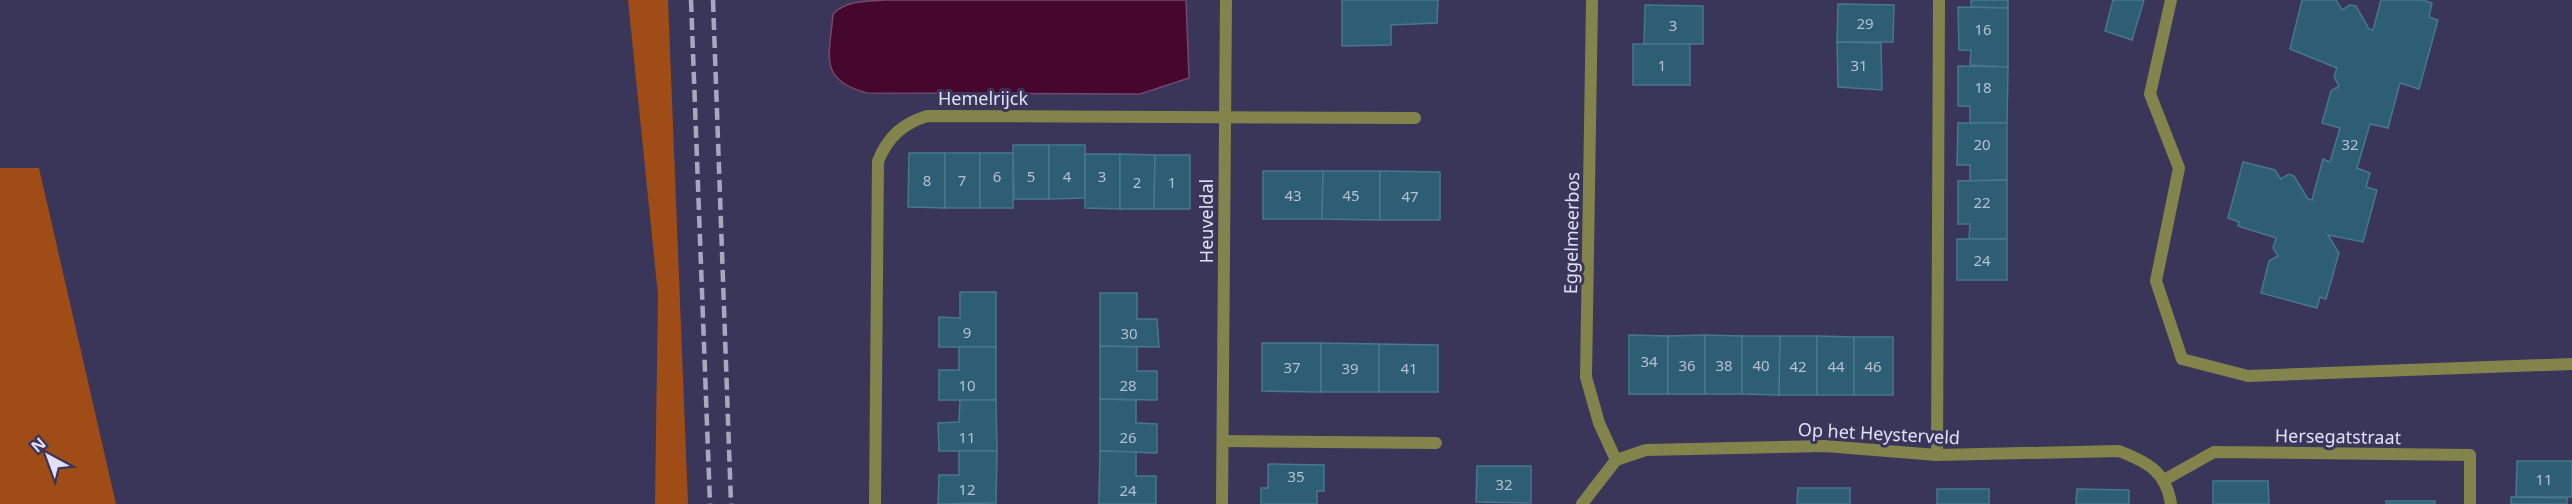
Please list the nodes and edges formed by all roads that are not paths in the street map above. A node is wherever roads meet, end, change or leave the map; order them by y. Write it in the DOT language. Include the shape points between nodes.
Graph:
graph roads {
  1 [pos="1226,0"];
  2 [pos="1592,0"];
  3 [pos="1939,0"];
  4 [pos="2171,0"];
  5 [pos="1224,116"];
  6 [pos="1415,118"];
  7 [pos="2572,364"];
  8 [pos="1222,441"];
  9 [pos="1436,443"];
  10 [pos="1937,455"];
  11 [pos="1617,460"];
  12 [pos="2164,480"];
  13 [pos="875,504"];
  14 [pos="1222,504"];
  15 [pos="1582,504"];
  16 [pos="2172,504"];
  17 [pos="2470,504"];
  1 -- 5 [label="street, Heuveldal"];
  2 -- 11 [label="street, Eggelmeerbos" via="1586,377 1599,423"];
  3 -- 10 [label="street"];
  4 -- 7 [label="street" via="2150,94 2179,168 2156,281 2182,359 2248,376"];
  5 -- 6 [label="street, Hemelrijck"];
  5 -- 8 [label="street, Heuveldal"];
  5 -- 13 [label="street, Hemelrijck" via="927,116 890,138 878,161"];
  8 -- 9 [label="street"];
  8 -- 14 [label="street, Heuveldal"];
  10 -- 11 [label="street, Op het Heysterveld" via="1813,446 1646,450"];
  10 -- 12 [label="street, Op het Heysterveld" via="2118,451 2144,461"];
  11 -- 15 [label="street"];
  12 -- 16 [label="street, Op het Heysterveld"];
  12 -- 17 [label="street, Hersegatstraat" via="2214,452 2470,455"];
}
